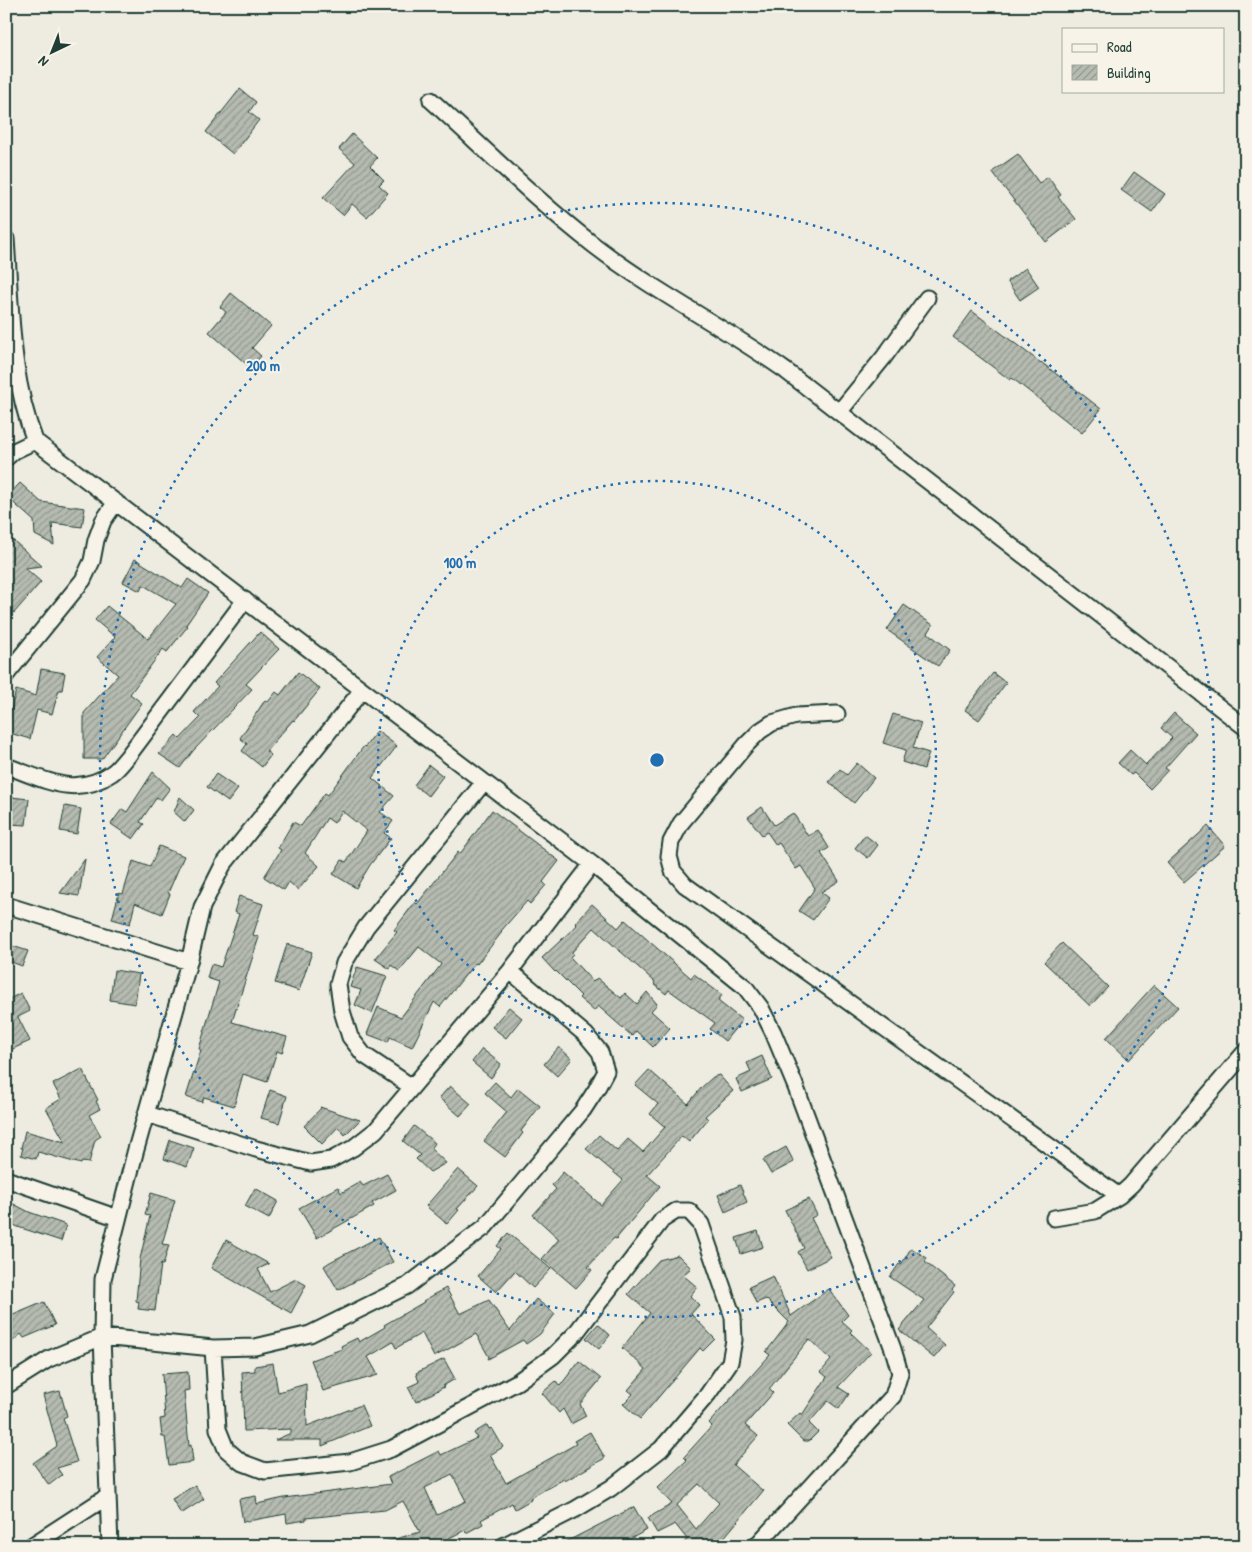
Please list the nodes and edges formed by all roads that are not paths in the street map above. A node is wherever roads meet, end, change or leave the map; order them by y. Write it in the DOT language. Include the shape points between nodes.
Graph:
graph roads {
  1 [pos="431,100"];
  2 [pos="6,239"];
  3 [pos="927,298"];
  4 [pos="840,411"];
  5 [pos="35,441"];
  6 [pos="6,458"];
  7 [pos="116,502"];
  8 [pos="245,600"];
  9 [pos="6,675"];
  10 [pos="362,690"];
  11 [pos="837,714"];
  12 [pos="1246,728"];
  13 [pos="6,766"];
  14 [pos="484,782"];
  15 [pos="592,864"];
  16 [pos="6,905"];
  17 [pos="189,962"];
  18 [pos="510,971"];
  19 [pos="1246,1051"];
  20 [pos="412,1088"];
  21 [pos="147,1114"];
  22 [pos="6,1180"];
  23 [pos="1118,1196"];
  24 [pos="118,1218"];
  25 [pos="1054,1218"];
  26 [pos="102,1337"];
  27 [pos="212,1348"];
  28 [pos="6,1386"];
  29 [pos="108,1496"];
  30 [pos="31,1546"];
  31 [pos="110,1546"];
  32 [pos="503,1546"];
  33 [pos="756,1546"];
  1 -- 4 [label="street" via="596,246 652,286 756,350"];
  2 -- 5 [label="street" via="15,361"];
  3 -- 4 [label="street"];
  4 -- 12 [label="street"];
  5 -- 6 [label="street"];
  5 -- 7 [label="street"];
  7 -- 8 [label="street"];
  7 -- 9 [label="street" via="103,521 83,580"];
  8 -- 10 [label="street"];
  8 -- 13 [label="street" via="113,772 81,786 62,785"];
  10 -- 14 [label="street"];
  10 -- 17 [label="street" via="222,865 202,907"];
  11 -- 23 [label="street" via="796,716 772,723 760,731 681,823 671,842 672,871 685,885"];
  14 -- 15 [label="street"];
  14 -- 20 [label="street" via="366,927 344,963 338,984 350,1037 364,1054"];
  15 -- 18 [label="street"];
  15 -- 33 [label="street" via="745,987 761,1008 795,1085 900,1373 893,1396"];
  16 -- 17 [label="street"];
  17 -- 21 [label="street"];
  18 -- 20 [label="street"];
  18 -- 27 [label="street" via="586,1035 600,1052 606,1071 583,1110 485,1227 407,1286 310,1334 255,1347"];
  19 -- 23 [label="street"];
  20 -- 21 [label="street" via="376,1130 353,1148 331,1160 311,1163"];
  21 -- 24 [label="street"];
  22 -- 24 [label="street"];
  23 -- 25 [label="street" via="1095,1211"];
  24 -- 26 [label="street" via="102,1279"];
  26 -- 27 [label="street"];
  26 -- 28 [label="street" via="48,1359"];
  26 -- 29 [label="street"];
  27 -- 32 [label="street" via="218,1429 226,1449 240,1462 265,1471 350,1462 391,1449 517,1382 546,1361 575,1334 662,1220 676,1211 689,1211 701,1224 733,1317 734,1340 730,1362 661,1450 611,1488"];
  29 -- 30 [label="street"];
  29 -- 31 [label="street"];
}
